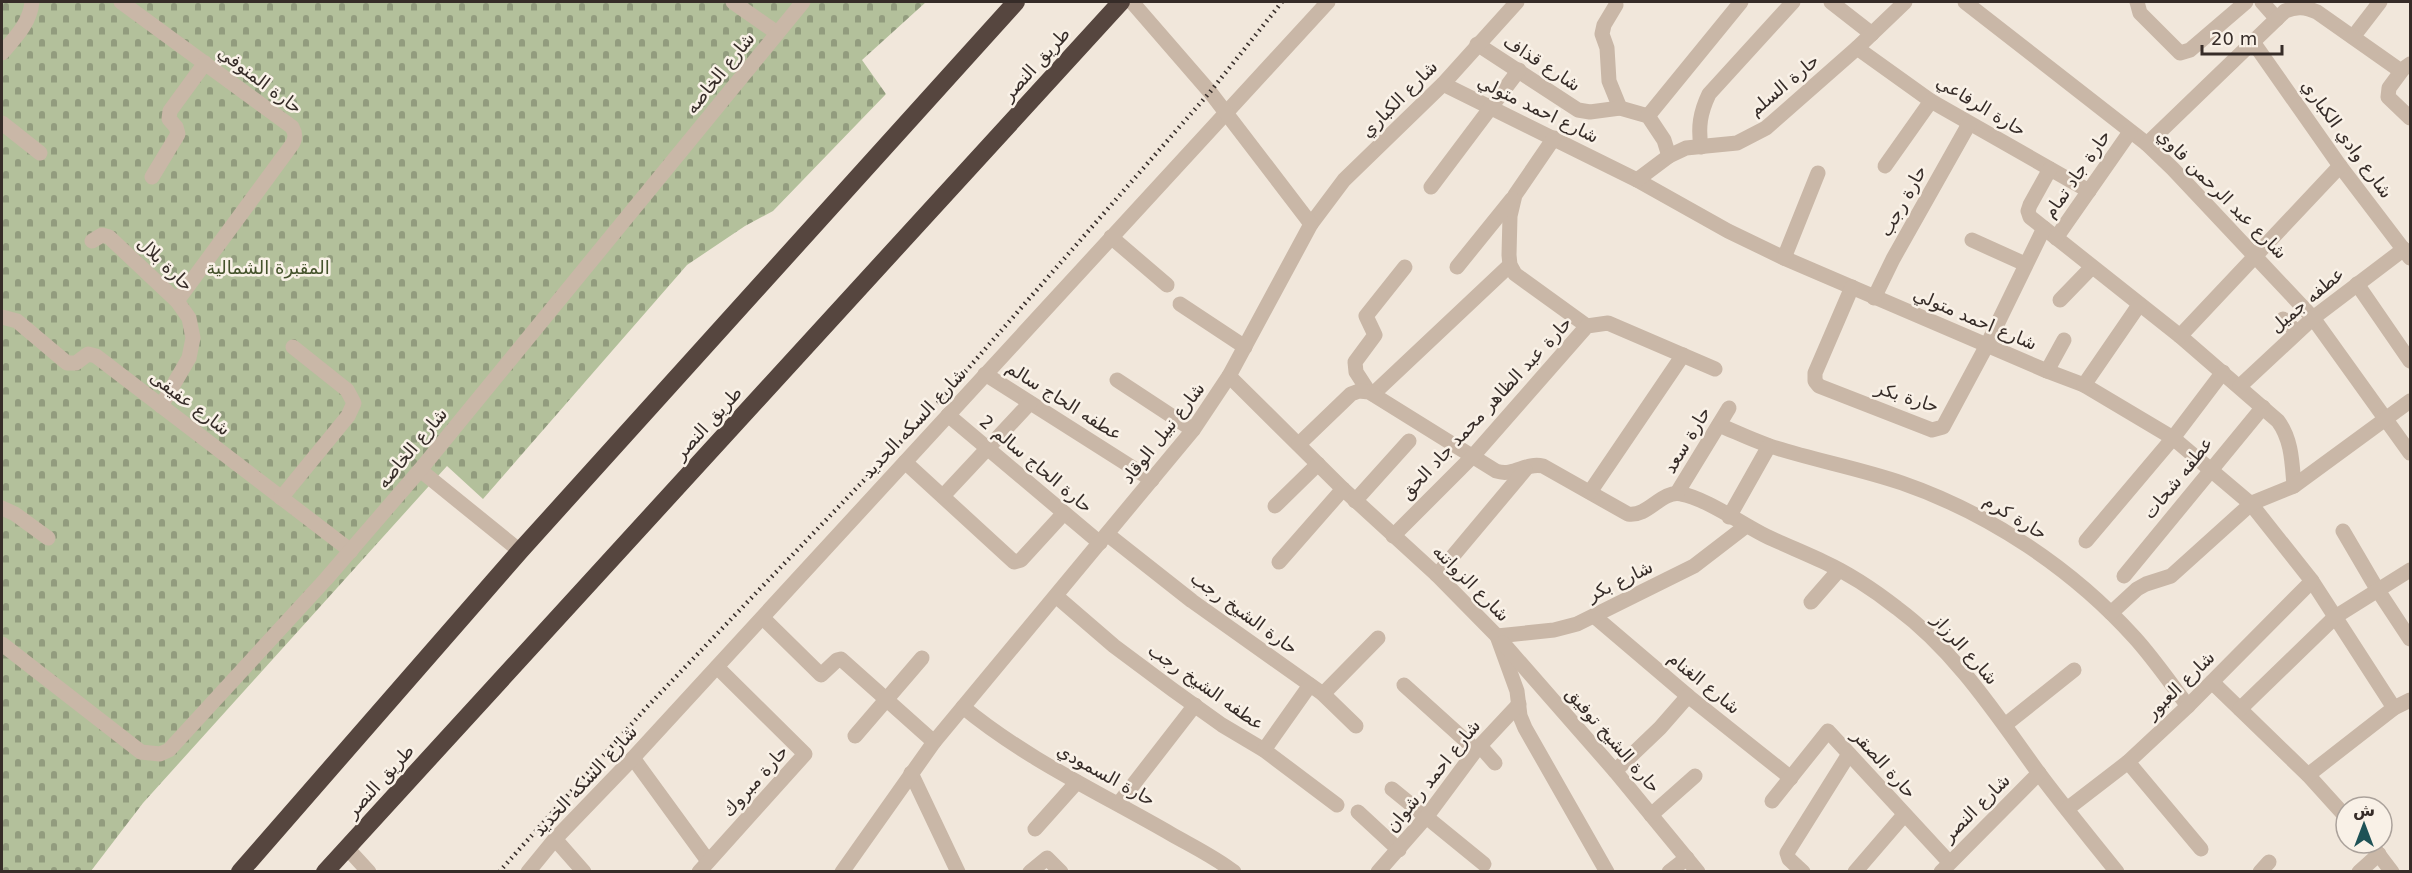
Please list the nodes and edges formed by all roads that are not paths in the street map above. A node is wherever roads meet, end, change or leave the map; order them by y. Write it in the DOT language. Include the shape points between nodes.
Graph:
graph roads {
  1 [pos="32,2"];
  2 [pos="121,2"];
  3 [pos="733,2"];
  4 [pos="802,2"];
  5 [pos="1016,2"];
  6 [pos="1121,2"];
  7 [pos="1132,2"];
  8 [pos="1328,2"];
  9 [pos="1517,2"];
  10 [pos="1740,2"];
  11 [pos="1793,2"];
  12 [pos="1831,2"];
  13 [pos="1905,2"];
  14 [pos="1965,2"];
  15 [pos="2246,2"];
  16 [pos="2262,2"];
  17 [pos="2380,2"];
  18 [pos="1616,5"];
  19 [pos="2139,7"];
  20 [pos="2277,19"];
  21 [pos="777,33"];
  22 [pos="1872,34"];
  23 [pos="2353,37"];
  24 [pos="2253,42"];
  25 [pos="1477,44"];
  26 [pos="1857,48"];
  27 [pos="2,53"];
  28 [pos="205,63"];
  29 [pos="2407,67"];
  30 [pos="1519,70"];
  31 [pos="1443,84"];
  32 [pos="1931,101"];
  33 [pos="1491,107"];
  34 [pos="1620,108"];
  35 [pos="1226,112"];
  36 [pos="1648,116"];
  37 [pos="2410,118"];
  38 [pos="2,123"];
  39 [pos="1969,124"];
  40 [pos="2130,132"];
  41 [pos="1554,138"];
  42 [pos="2147,144"];
  43 [pos="1701,147"];
  44 [pos="40,153"];
  45 [pos="1669,156"];
  46 [pos="1885,166"];
  47 [pos="2340,166"];
  48 [pos="2050,170"];
  49 [pos="1818,173"];
  50 [pos="152,177"];
  51 [pos="1637,180"];
  52 [pos="1431,187"];
  53 [pos="2089,191"];
  54 [pos="1515,195"];
  55 [pos="1311,224"];
  56 [pos="2044,228"];
  57 [pos="1111,237"];
  58 [pos="2056,238"];
  59 [pos="1972,240"];
  60 [pos="92,241"];
  61 [pos="2407,254"];
  62 [pos="2255,255"];
  63 [pos="1784,258"];
  64 [pos="2025,264"];
  65 [pos="1510,265"];
  66 [pos="1405,267"];
  67 [pos="1457,267"];
  68 [pos="2092,267"];
  69 [pos="2357,284"];
  70 [pos="1167,285"];
  71 [pos="1852,287"];
  72 [pos="1874,298"];
  73 [pos="2060,300"];
  74 [pos="177,301"];
  75 [pos="1180,304"];
  76 [pos="2139,305"];
  77 [pos="2,317"];
  78 [pos="2313,318"];
  79 [pos="2283,319"];
  80 [pos="1587,326"];
  81 [pos="2297,332"];
  82 [pos="2180,336"];
  83 [pos="2064,340"];
  84 [pos="1988,345"];
  85 [pos="293,347"];
  86 [pos="1245,347"];
  87 [pos="1683,355"];
  88 [pos="2410,362"];
  89 [pos="1715,369"];
  90 [pos="2047,371"];
  91 [pos="2223,372"];
  92 [pos="985,374"];
  93 [pos="1229,376"];
  94 [pos="1117,380"];
  95 [pos="2084,384"];
  96 [pos="2240,386"];
  97 [pos="1371,393"];
  98 [pos="2410,401"];
  99 [pos="1029,403"];
  100 [pos="161,406"];
  101 [pos="2263,407"];
  102 [pos="1729,408"];
  103 [pos="948,415"];
  104 [pos="2387,419"];
  105 [pos="1719,425"];
  106 [pos="1193,430"];
  107 [pos="2173,438"];
  108 [pos="1409,441"];
  109 [pos="1299,444"];
  110 [pos="1769,446"];
  111 [pos="987,448"];
  112 [pos="2410,453"];
  113 [pos="1473,456"];
  114 [pos="905,462"];
  115 [pos="1318,464"];
  116 [pos="1528,465"];
  117 [pos="2211,468"];
  118 [pos="420,470"];
  119 [pos="1152,480"];
  120 [pos="2294,486"];
  121 [pos="1343,489"];
  122 [pos="1590,492"];
  123 [pos="1677,493"];
  124 [pos="943,496"];
  125 [pos="281,498"];
  126 [pos="1355,501"];
  127 [pos="2251,504"];
  128 [pos="1275,506"];
  129 [pos="2,508"];
  130 [pos="1064,513"];
  131 [pos="1729,517"];
  132 [pos="1746,526"];
  133 [pos="2343,531"];
  134 [pos="1393,536"];
  135 [pos="48,538"];
  136 [pos="1103,539"];
  137 [pos="2086,541"];
  138 [pos="351,551"];
  139 [pos="520,551"];
  140 [pos="1279,562"];
  141 [pos="1839,570"];
  142 [pos="2410,570"];
  143 [pos="1437,575"];
  144 [pos="2124,576"];
  145 [pos="2312,581"];
  146 [pos="2377,589"];
  147 [pos="1056,596"];
  148 [pos="1811,602"];
  149 [pos="2111,613"];
  150 [pos="1594,615"];
  151 [pos="2335,617"];
  152 [pos="763,618"];
  153 [pos="1497,636"];
  154 [pos="1378,638"];
  155 [pos="2410,639"];
  156 [pos="2,644"];
  157 [pos="922,658"];
  158 [pos="717,667"];
  159 [pos="2074,670"];
  160 [pos="2212,682"];
  161 [pos="1310,685"];
  162 [pos="1404,685"];
  163 [pos="1323,694"];
  164 [pos="1688,696"];
  165 [pos="887,700"];
  166 [pos="2410,700"];
  167 [pos="1519,704"];
  168 [pos="1195,705"];
  169 [pos="2188,706"];
  170 [pos="963,707"];
  171 [pos="2394,708"];
  172 [pos="2240,709"];
  173 [pos="2005,725"];
  174 [pos="1356,726"];
  175 [pos="855,736"];
  176 [pos="934,742"];
  177 [pos="1478,748"];
  178 [pos="1264,750"];
  179 [pos="1849,754"];
  180 [pos="633,758"];
  181 [pos="2128,762"];
  182 [pos="1495,763"];
  183 [pos="1615,771"];
  184 [pos="911,773"];
  185 [pos="2039,773"];
  186 [pos="2308,775"];
  187 [pos="1695,776"];
  188 [pos="1791,778"];
  189 [pos="1077,782"];
  190 [pos="1392,789"];
  191 [pos="1772,801"];
  192 [pos="1119,803"];
  193 [pos="2334,804"];
  194 [pos="1337,805"];
  195 [pos="2067,809"];
  196 [pos="1358,812"];
  197 [pos="1651,815"];
  198 [pos="1904,815"];
  199 [pos="1427,816"];
  200 [pos="1035,829"];
  201 [pos="555,839"];
  202 [pos="347,848"];
  203 [pos="2201,849"];
  204 [pos="1399,850"];
  205 [pos="2370,855"];
  206 [pos="2379,855"];
  207 [pos="1687,858"];
  208 [pos="1484,864"];
  209 [pos="704,866"];
  210 [pos="1945,867"];
  211 [pos="1386,869"];
  212 [pos="240,872"];
  213 [pos="325,872"];
  214 [pos="369,872"];
  215 [pos="528,872"];
  216 [pos="584,872"];
  217 [pos="842,872"];
  218 [pos="958,872"];
  219 [pos="1030,872"];
  220 [pos="1061,872"];
  221 [pos="1234,872"];
  222 [pos="1607,872"];
  223 [pos="1669,872"];
  224 [pos="1698,872"];
  225 [pos="1803,872"];
  226 [pos="1855,872"];
  227 [pos="2117,872"];
  228 [pos="2359,872"];
  229 [pos="2392,872"];
  1 -- 27 [label="street" via="24,27"];
  2 -- 28 [label="street, حارة المنوفي"];
  3 -- 21 [label="street"];
  4 -- 21 [label="street, شارع الخاصه"];
  5 -- 139 [label="highway"];
  6 -- 202 [label="highway, طريق النصر"];
  7 -- 35 [label="street"];
  8 -- 35 [label="street, شارع السكه الحديد"];
  9 -- 25 [label="street, شارع الكباري"];
  10 -- 36 [label="street"];
  11 -- 43 [label="street" via="1709,94 1698,129"];
  12 -- 22 [label="street"];
  13 -- 22 [label="street, حارة السلم"];
  14 -- 40 [label="street, شارع عبد الرحمن فاوي"];
  15 -- 19 [label="street" via="2185,53 2175,51"];
  16 -- 20 [label="street"];
  17 -- 23 [label="street"];
  18 -- 34 [label="street" via="1602,34 1609,81"];
  20 -- 23 [label="street" via="2295,7 2307,8"];
  20 -- 24 [label="street"];
  21 -- 118 [label="street, شارع الخاصه"];
  22 -- 26 [label="street, حارة السلم"];
  23 -- 29 [label="street" via="2398,69"];
  24 -- 42 [label="street"];
  24 -- 47 [label="street, شارع وادي الكباري"];
  25 -- 30 [label="street, شارع قذاف"];
  25 -- 31 [label="street, شارع الكباري"];
  26 -- 32 [label="street, حارة الرفاعي"];
  26 -- 43 [label="street, حارة السلم" via="1766,128 1737,143"];
  28 -- 50 [label="street" via="170,111 169,118 178,134"];
  28 -- 74 [label="street, حارة المنوفي" via="292,127 295,136"];
  29 -- 37 [label="street" via="2389,88 2388,97"];
  30 -- 33 [label="street"];
  30 -- 34 [label="street, شارع قذاف" via="1578,110"];
  31 -- 33 [label="street, شارع احمد متولي"];
  31 -- 55 [label="street, شارع الكباري" via="1344,180"];
  32 -- 39 [label="street, حارة الرفاعي"];
  32 -- 46 [label="street"];
  33 -- 41 [label="street, شارع احمد متولي"];
  33 -- 52 [label="street"];
  34 -- 36 [label="street, شارع قذاف"];
  35 -- 55 [label="street"];
  35 -- 57 [label="street, شارع السكه الحديد"];
  36 -- 45 [label="street" via="1664,140"];
  38 -- 44 [label="street"];
  39 -- 48 [label="street, حارة الرفاعي"];
  39 -- 72 [label="street, حارة رجب"];
  40 -- 42 [label="street, شارع عبد الرحمن فاوي"];
  40 -- 53 [label="street, حارة جاد تمام"];
  41 -- 51 [label="street, شارع احمد متولي"];
  41 -- 54 [label="street"];
  42 -- 62 [label="street, شارع عبد الرحمن فاوي"];
  43 -- 45 [label="street, حارة السلم" via="1686,148"];
  45 -- 51 [label="street, حارة السلم"];
  47 -- 61 [label="street, شارع وادي الكباري"];
  47 -- 62 [label="street"];
  48 -- 53 [label="street, حارة الرفاعي"];
  48 -- 56 [label="street" via="2028,211"];
  49 -- 63 [label="street"];
  51 -- 63 [label="street, شارع احمد متولي"];
  53 -- 58 [label="street, حارة جاد تمام"];
  54 -- 65 [label="street" via="1510,216"];
  54 -- 67 [label="street"];
  55 -- 86 [label="street, شارع نبيل الوقاد"];
  56 -- 58 [label="street"];
  56 -- 64 [label="street, حارة بكر"];
  57 -- 70 [label="street"];
  57 -- 92 [label="street, شارع السكه الحديد"];
  58 -- 68 [label="street"];
  59 -- 64 [label="street"];
  60 -- 74 [label="street, حارة بلال" via="102,235 109,237"];
  61 -- 69 [label="street, عطفه جميل"];
  62 -- 78 [label="street, شارع عبد الرحمن فاوي"];
  62 -- 82 [label="street"];
  63 -- 71 [label="street, شارع احمد متولي"];
  64 -- 84 [label="street, حارة بكر"];
  65 -- 80 [label="street" via="1515,274"];
  65 -- 97 [label="street"];
  66 -- 97 [label="street" via="1366,316 1375,335 1354,367"];
  68 -- 73 [label="street"];
  68 -- 76 [label="street"];
  69 -- 78 [label="street, عطفه جميل"];
  69 -- 88 [label="street"];
  71 -- 72 [label="street, شارع احمد متولي"];
  71 -- 84 [label="street, حارة بكر" via="1815,373 1819,386 1938,430"];
  72 -- 84 [label="street, شارع احمد متولي"];
  74 -- 100 [label="street, حارة بلال" via="189,318 193,338 189,358"];
  75 -- 86 [label="street"];
  76 -- 82 [label="street"];
  76 -- 95 [label="street"];
  77 -- 100 [label="street, شارع عفيفى" via="16,321 67,363 76,363 92,354"];
  78 -- 81 [label="street, عطفه جميل"];
  78 -- 104 [label="street, شارع عبد الرحمن فاوي"];
  79 -- 81 [label="street"];
  80 -- 87 [label="street, حارة عبد الظاهر محمد جاد الحق" via="1608,323"];
  80 -- 113 [label="street, حارة عبد الظاهر محمد جاد الحق"];
  81 -- 96 [label="street, عطفه جميل"];
  82 -- 91 [label="street"];
  83 -- 90 [label="street"];
  84 -- 90 [label="street, شارع احمد متولي"];
  85 -- 125 [label="street" via="347,390 354,403 348,416"];
  86 -- 93 [label="street, شارع نبيل الوقاد"];
  87 -- 89 [label="street, حارة عبد الظاهر محمد جاد الحق"];
  87 -- 122 [label="street"];
  90 -- 95 [label="street, شارع احمد متولي"];
  91 -- 96 [label="street"];
  91 -- 107 [label="street"];
  92 -- 99 [label="street, عطفه الحاج سالم"];
  92 -- 103 [label="street, شارع السكه الحديد"];
  93 -- 106 [label="street, شارع نبيل الوقاد"];
  93 -- 109 [label="street, شارع الزواتنه"];
  94 -- 106 [label="street"];
  95 -- 107 [label="street, شارع احمد متولي"];
  96 -- 101 [label="street"];
  97 -- 109 [label="street" via="1351,394"];
  97 -- 113 [label="street"];
  98 -- 104 [label="street"];
  99 -- 111 [label="street"];
  99 -- 119 [label="street, عطفه الحاج سالم"];
  100 -- 125 [label="street, شارع عفيفى"];
  101 -- 117 [label="street, عطفه شحات"];
  101 -- 120 [label="street" via="2284,429 2290,445"];
  102 -- 105 [label="street, حارة سعد"];
  103 -- 111 [label="street, حارة الحاج سالم 2"];
  103 -- 114 [label="street, شارع السكه الحديد"];
  104 -- 112 [label="street, شارع عبد الرحمن فاوي"];
  104 -- 120 [label="street"];
  105 -- 110 [label="street, حارة كرم"];
  105 -- 123 [label="street, حارة سعد"];
  106 -- 119 [label="street, شارع نبيل الوقاد"];
  107 -- 117 [label="street, شارع احمد متولي"];
  107 -- 137 [label="street"];
  108 -- 126 [label="street"];
  109 -- 115 [label="street, شارع الزواتنه"];
  110 -- 131 [label="street"];
  110 -- 149 [label="street, حارة كرم" via="1902,483 1959,507 2014,537 2064,572"];
  111 -- 124 [label="street"];
  111 -- 130 [label="street, حارة الحاج سالم 2"];
  113 -- 116 [label="street" via="1503,473 1510,474"];
  113 -- 134 [label="street, حارة عبد الظاهر محمد جاد الحق"];
  114 -- 124 [label="street"];
  114 -- 152 [label="street, شارع السكه الحديد"];
  115 -- 121 [label="street, شارع الزواتنه"];
  115 -- 128 [label="street"];
  116 -- 122 [label="street" via="1543,466"];
  116 -- 143 [label="street"];
  117 -- 127 [label="street, شارع احمد متولي"];
  117 -- 144 [label="street, عطفه شحات"];
  118 -- 138 [label="street, شارع الخاصه"];
  118 -- 139 [label="street"];
  119 -- 136 [label="street, شارع نبيل الوقاد"];
  120 -- 127 [label="street"];
  121 -- 126 [label="street, شارع الزواتنه"];
  121 -- 140 [label="street"];
  122 -- 123 [label="street" via="1635,515"];
  123 -- 131 [label="street, شارع الرزاز"];
  124 -- 130 [label="street" via="1014,562 1021,560"];
  125 -- 138 [label="street, شارع عفيفى"];
  126 -- 134 [label="street, شارع الزواتنه"];
  127 -- 145 [label="street, شارع احمد متولي"];
  127 -- 149 [label="street" via="2171,576 2137,589"];
  129 -- 135 [label="street"];
  130 -- 136 [label="street, حارة الحاج سالم 2"];
  131 -- 132 [label="street, شارع الرزاز"];
  132 -- 141 [label="street, شارع الرزاز"];
  132 -- 150 [label="street, شارع بكر" via="1694,566"];
  133 -- 146 [label="street"];
  134 -- 143 [label="street, شارع الزواتنه"];
  136 -- 147 [label="street, شارع نبيل الوقاد"];
  136 -- 161 [label="street, حارة الشيخ رجب"];
  138 -- 156 [label="street, شارع الخاصه" via="176,744 160,754 141,752"];
  139 -- 212 [label="highway"];
  141 -- 148 [label="street"];
  141 -- 173 [label="street, شارع الرزاز" via="1899,609 1931,638"];
  142 -- 146 [label="street"];
  143 -- 153 [label="street, شارع الزواتنه"];
  145 -- 151 [label="street, شارع احمد متولي"];
  145 -- 160 [label="street, شارع العبور"];
  146 -- 151 [label="street"];
  146 -- 155 [label="street"];
  147 -- 168 [label="street, عطفه الشيخ رجب" via="1114,646"];
  147 -- 170 [label="street, شارع نبيل الوقاد"];
  149 -- 169 [label="street, حارة كرم"];
  150 -- 153 [label="street, شارع بكر" via="1554,630"];
  150 -- 164 [label="street, شارع الغنام"];
  151 -- 171 [label="street, شارع احمد متولي"];
  151 -- 172 [label="street"];
  152 -- 158 [label="street, شارع السكه الحديد"];
  152 -- 165 [label="street" via="821,675 841,659"];
  153 -- 167 [label="street, شارع الزواتنه"];
  153 -- 183 [label="street, حارة الشيخ توفيق"];
  154 -- 163 [label="street"];
  157 -- 165 [label="street"];
  158 -- 180 [label="street, شارع السكه الحديد"];
  158 -- 209 [label="street, حارة مبروك" via="805,754"];
  159 -- 173 [label="street"];
  160 -- 169 [label="street, شارع العبور"];
  160 -- 172 [label="street"];
  161 -- 163 [label="street, حارة الشيخ رجب"];
  161 -- 178 [label="street"];
  162 -- 177 [label="street"];
  163 -- 174 [label="street, حارة الشيخ رجب"];
  164 -- 183 [label="street"];
  164 -- 188 [label="street, شارع الغنام"];
  165 -- 175 [label="street"];
  165 -- 176 [label="street"];
  166 -- 171 [label="street"];
  167 -- 177 [label="street, شارع احمد رشوان"];
  167 -- 222 [label="street, شارع الزواتنه" via="1525,728"];
  168 -- 178 [label="street, عطفه الشيخ رجب"];
  168 -- 192 [label="street"];
  169 -- 181 [label="street, شارع العبور"];
  170 -- 176 [label="street, شارع نبيل الوقاد"];
  170 -- 189 [label="street, حارة السمودي" via="1011,744"];
  171 -- 186 [label="street"];
  172 -- 186 [label="street"];
  173 -- 185 [label="street, شارع الرزاز"];
  176 -- 184 [label="street, شارع نبيل الوقاد"];
  177 -- 182 [label="street"];
  177 -- 199 [label="street, شارع احمد رشوان"];
  178 -- 194 [label="street, عطفه الشيخ رجب"];
  179 -- 188 [label="street, حارة الصقر" via="1826,731"];
  179 -- 198 [label="street, حارة الصقر"];
  179 -- 225 [label="street" via="1787,853"];
  180 -- 201 [label="street, شارع السكه الحديد"];
  180 -- 209 [label="street"];
  181 -- 195 [label="street, شارع العبور"];
  181 -- 203 [label="street"];
  183 -- 197 [label="street, حارة الشيخ توفيق"];
  184 -- 217 [label="street, شارع نبيل الوقاد"];
  184 -- 218 [label="street"];
  185 -- 195 [label="street, شارع الرزاز"];
  185 -- 210 [label="street, شارع النصر"];
  186 -- 193 [label="street"];
  187 -- 197 [label="street"];
  188 -- 191 [label="street, حارة الصقر"];
  189 -- 192 [label="street, حارة السمودي"];
  189 -- 200 [label="street"];
  190 -- 199 [label="street"];
  192 -- 221 [label="street, حارة السمودي"];
  195 -- 227 [label="street, شارع الرزاز"];
  196 -- 204 [label="street"];
  197 -- 207 [label="street, حارة الشيخ توفيق"];
  198 -- 210 [label="street, حارة الصقر"];
  198 -- 226 [label="street"];
  199 -- 204 [label="street, شارع احمد رشوان"];
  199 -- 208 [label="street"];
  201 -- 215 [label="street, شارع السكه الحديد"];
  201 -- 216 [label="street"];
  202 -- 213 [label="highway, طريق النصر"];
  202 -- 214 [label="street"];
  204 -- 211 [label="street, شارع احمد رشوان"];
  205 -- 228 [label="street"];
  206 -- 229 [label="street"];
  207 -- 223 [label="street"];
  207 -- 224 [label="street, حارة الشيخ توفيق"];
  219 -- 220 [label="street" via="1047,858"];
}
